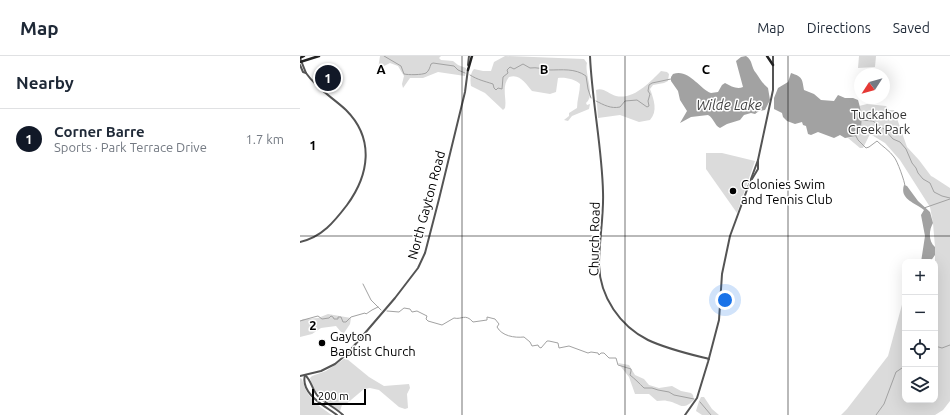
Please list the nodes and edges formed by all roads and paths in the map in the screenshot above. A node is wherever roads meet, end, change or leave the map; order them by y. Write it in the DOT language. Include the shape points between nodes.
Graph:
graph roads {
  1 [pos="304,56"];
  2 [pos="319,56"];
  3 [pos="469,56"];
  4 [pos="472,56"];
  5 [pos="590,56"];
  6 [pos="767,56"];
  7 [pos="773,56"];
  8 [pos="300,58"];
  9 [pos="301,62"];
  10 [pos="773,64"];
  11 [pos="300,65"];
  12 [pos="468,70"];
  13 [pos="306,73"];
  14 [pos="300,242"];
  15 [pos="709,359"];
  16 [pos="305,375"];
  17 [pos="300,376"];
  18 [pos="337,415"];
  19 [pos="343,415"];
  20 [pos="685,415"];
  1 -- 8 [label="main road"];
  2 -- 9 [label="main road"];
  3 -- 12 [label="street, North Gayton Road"];
  4 -- 12 [label="main road"];
  5 -- 15 [label="street, Church Road" via="604,192 599,264 605,294 619,317 637,334 655,343"];
  6 -- 10 [label="main road"];
  7 -- 10 [label="street"];
  8 -- 9 [label="street"];
  9 -- 13 [label="street"];
  10 -- 15 [label="street" via="773,90 758,169 730,236 722,274 719,320"];
  11 -- 13 [label="street"];
  12 -- 16 [label="street, North Gayton Road" via="435,214 425,253 418,268 347,354 330,367"];
  13 -- 14 [label="street" via="317,87 346,110 354,120 364,142 366,160 358,189 336,220 320,234"];
  15 -- 20 [label="street" via="697,398"];
  16 -- 17 [label="street, North Gayton Road"];
  16 -- 18 [label="street" via="305,383 314,398 320,405"];
  16 -- 19 [label="street" via="320,398"];
}
